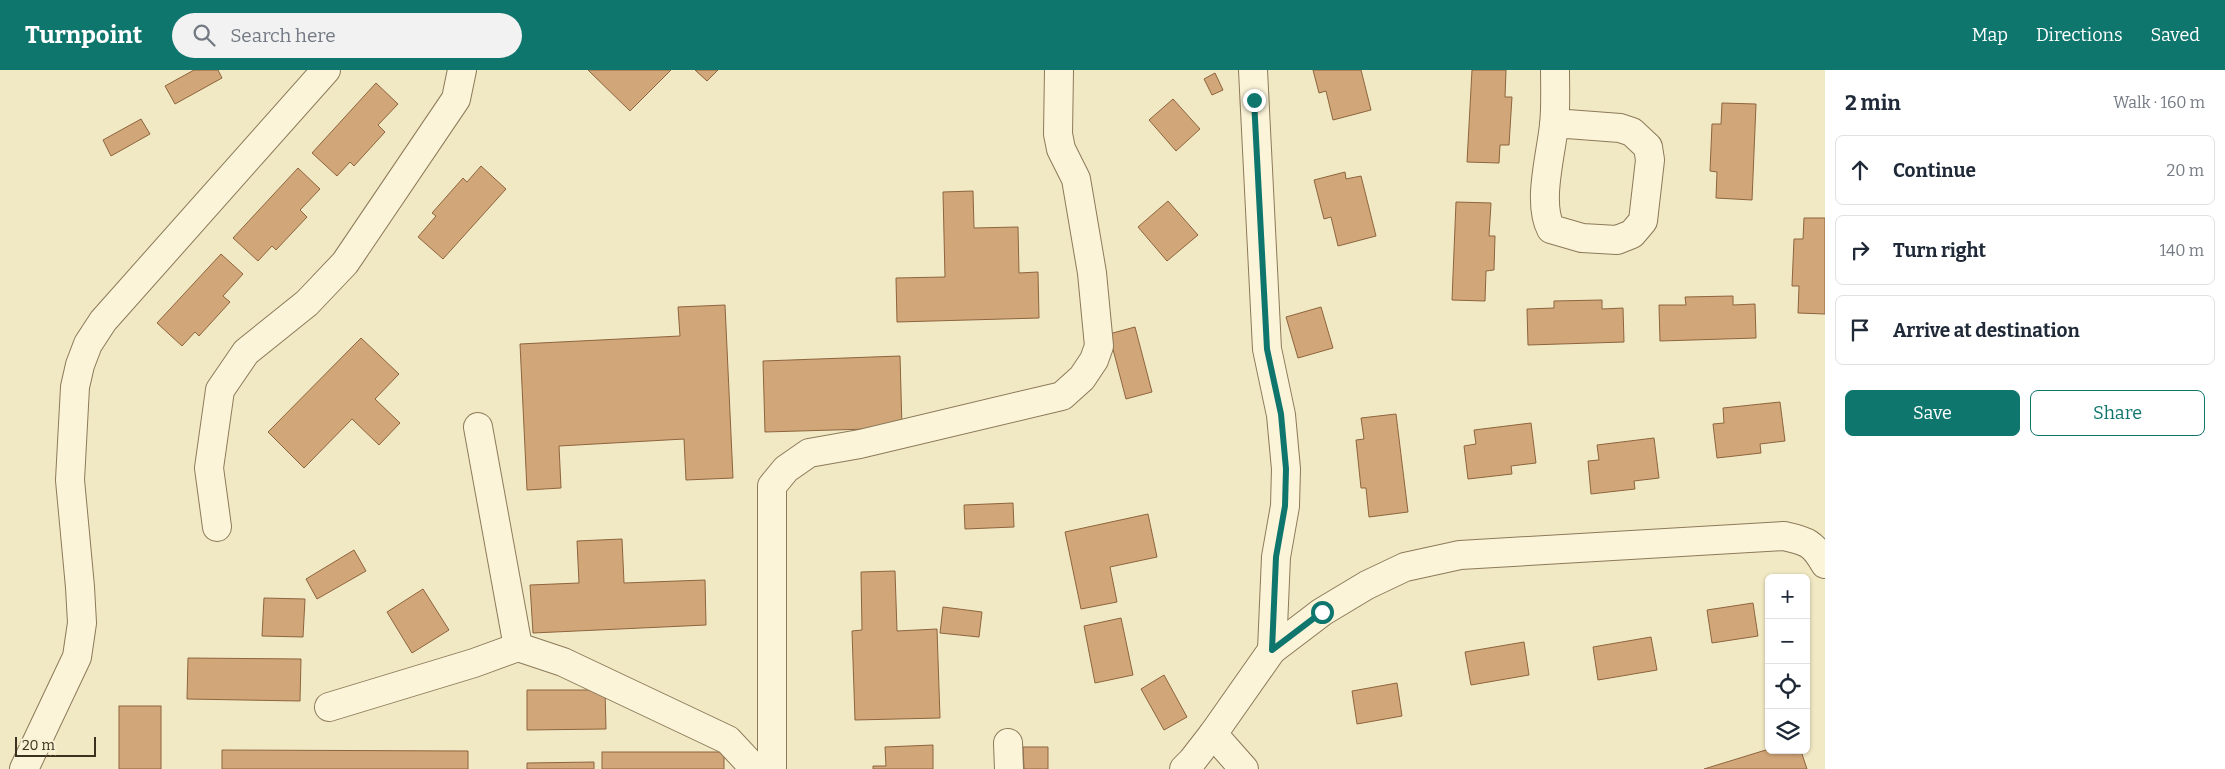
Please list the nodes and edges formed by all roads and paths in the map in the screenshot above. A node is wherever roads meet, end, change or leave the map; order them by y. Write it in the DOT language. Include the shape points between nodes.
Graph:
graph roads {
  1 [pos="326,70"];
  2 [pos="462,70"];
  3 [pos="1059,70"];
  4 [pos="1253,70"];
  5 [pos="1556,70"];
  6 [pos="1554,123"];
  7 [pos="478,427"];
  8 [pos="217,527"];
  9 [pos="1825,564"];
  10 [pos="518,647"];
  11 [pos="1272,650"];
  12 [pos="329,707"];
  13 [pos="1213,734"];
  14 [pos="24,769"];
  15 [pos="755,769"];
  16 [pos="772,769"];
  17 [pos="1184,769"];
  18 [pos="1244,769"];
  1 -- 14 [label="street" via="103,321 88,344 75,387 70,480 80,587 80,641 77,657"];
  2 -- 8 [label="street" via="456,99 345,263 307,303 246,352 220,390 209,468"];
  3 -- 16 [label="street" via="1058,134 1061,149 1076,179 1092,273 1099,346 1094,360 1082,378 1062,396 809,453 786,469 772,486"];
  4 -- 11 [label="street" via="1267,349 1281,414 1286,469 1285,506 1276,557"];
  5 -- 6 [label="street"];
  6 -- 6 [label="street" via="1545,203 1546,219 1551,229 1582,238 1617,240 1632,234 1643,221 1650,160 1648,147 1626,130"];
  7 -- 10 [label="street"];
  9 -- 11 [label="street" via="1816,548 1804,540 1784,536 1460,555 1405,567 1367,585 1322,612"];
  10 -- 12 [label="street"];
  10 -- 15 [label="street" via="563,662 728,740"];
  11 -- 13 [label="street"];
  13 -- 17 [label="street"];
  13 -- 18 [label="street"];
}
